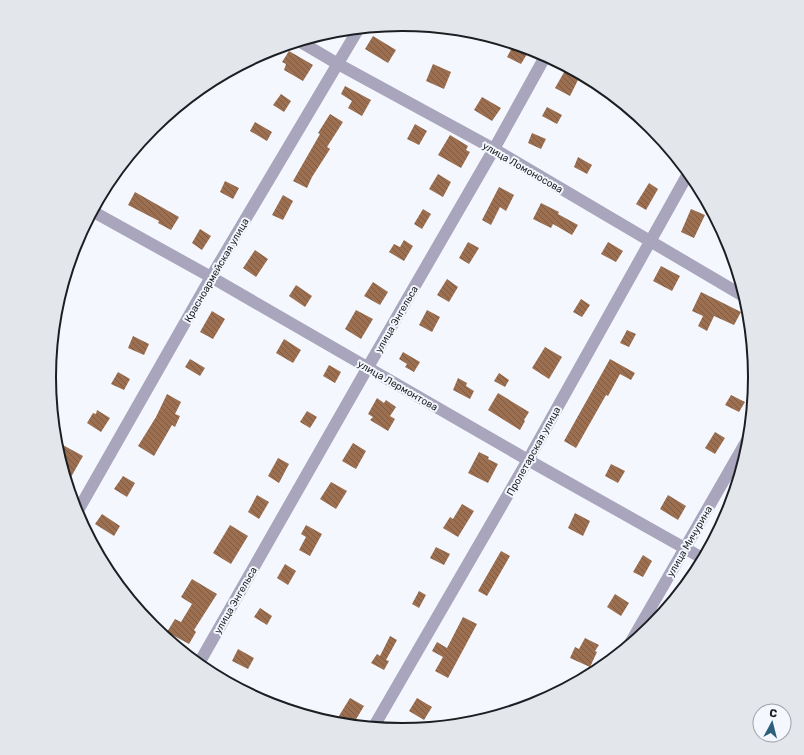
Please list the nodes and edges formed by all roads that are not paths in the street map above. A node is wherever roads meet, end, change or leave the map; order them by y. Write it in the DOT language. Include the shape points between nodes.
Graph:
graph roads {
  1 [pos="355,34"];
  2 [pos="306,45"];
  3 [pos="543,61"];
  4 [pos="338,64"];
  5 [pos="494,149"];
  6 [pos="685,178"];
  7 [pos="97,214"];
  8 [pos="650,240"];
  9 [pos="211,277"];
  10 [pos="738,293"];
  11 [pos="368,367"];
  12 [pos="741,451"];
  13 [pos="528,460"];
  14 [pos="81,506"];
  15 [pos="685,548"];
  16 [pos="699,556"];
  17 [pos="636,632"];
  18 [pos="201,660"];
  19 [pos="376,723"];
  1 -- 4 [label="street, Красноармейская улица"];
  2 -- 4 [label="street, улица Ломоносова"];
  3 -- 5 [label="street, улица Энгельса"];
  4 -- 5 [label="street, улица Ломоносова"];
  4 -- 9 [label="street, Красноармейская улица"];
  5 -- 8 [label="street, улица Ломоносова"];
  5 -- 11 [label="street, улица Энгельса"];
  6 -- 8 [label="street, Пролетарская улица"];
  7 -- 9 [label="street, улица Лермонтова"];
  8 -- 10 [label="street, улица Ломоносова"];
  8 -- 13 [label="street, Пролетарская улица"];
  9 -- 11 [label="street, улица Лермонтова"];
  9 -- 14 [label="street, Красноармейская улица"];
  11 -- 13 [label="street, улица Лермонтова"];
  11 -- 18 [label="street, улица Энгельса"];
  12 -- 15 [label="street, улица Мичурина"];
  13 -- 15 [label="street, улица Лермонтова"];
  13 -- 19 [label="street, Пролетарская улица"];
  15 -- 16 [label="street, улица Лермонтова"];
  15 -- 17 [label="street, улица Мичурина"];
}
